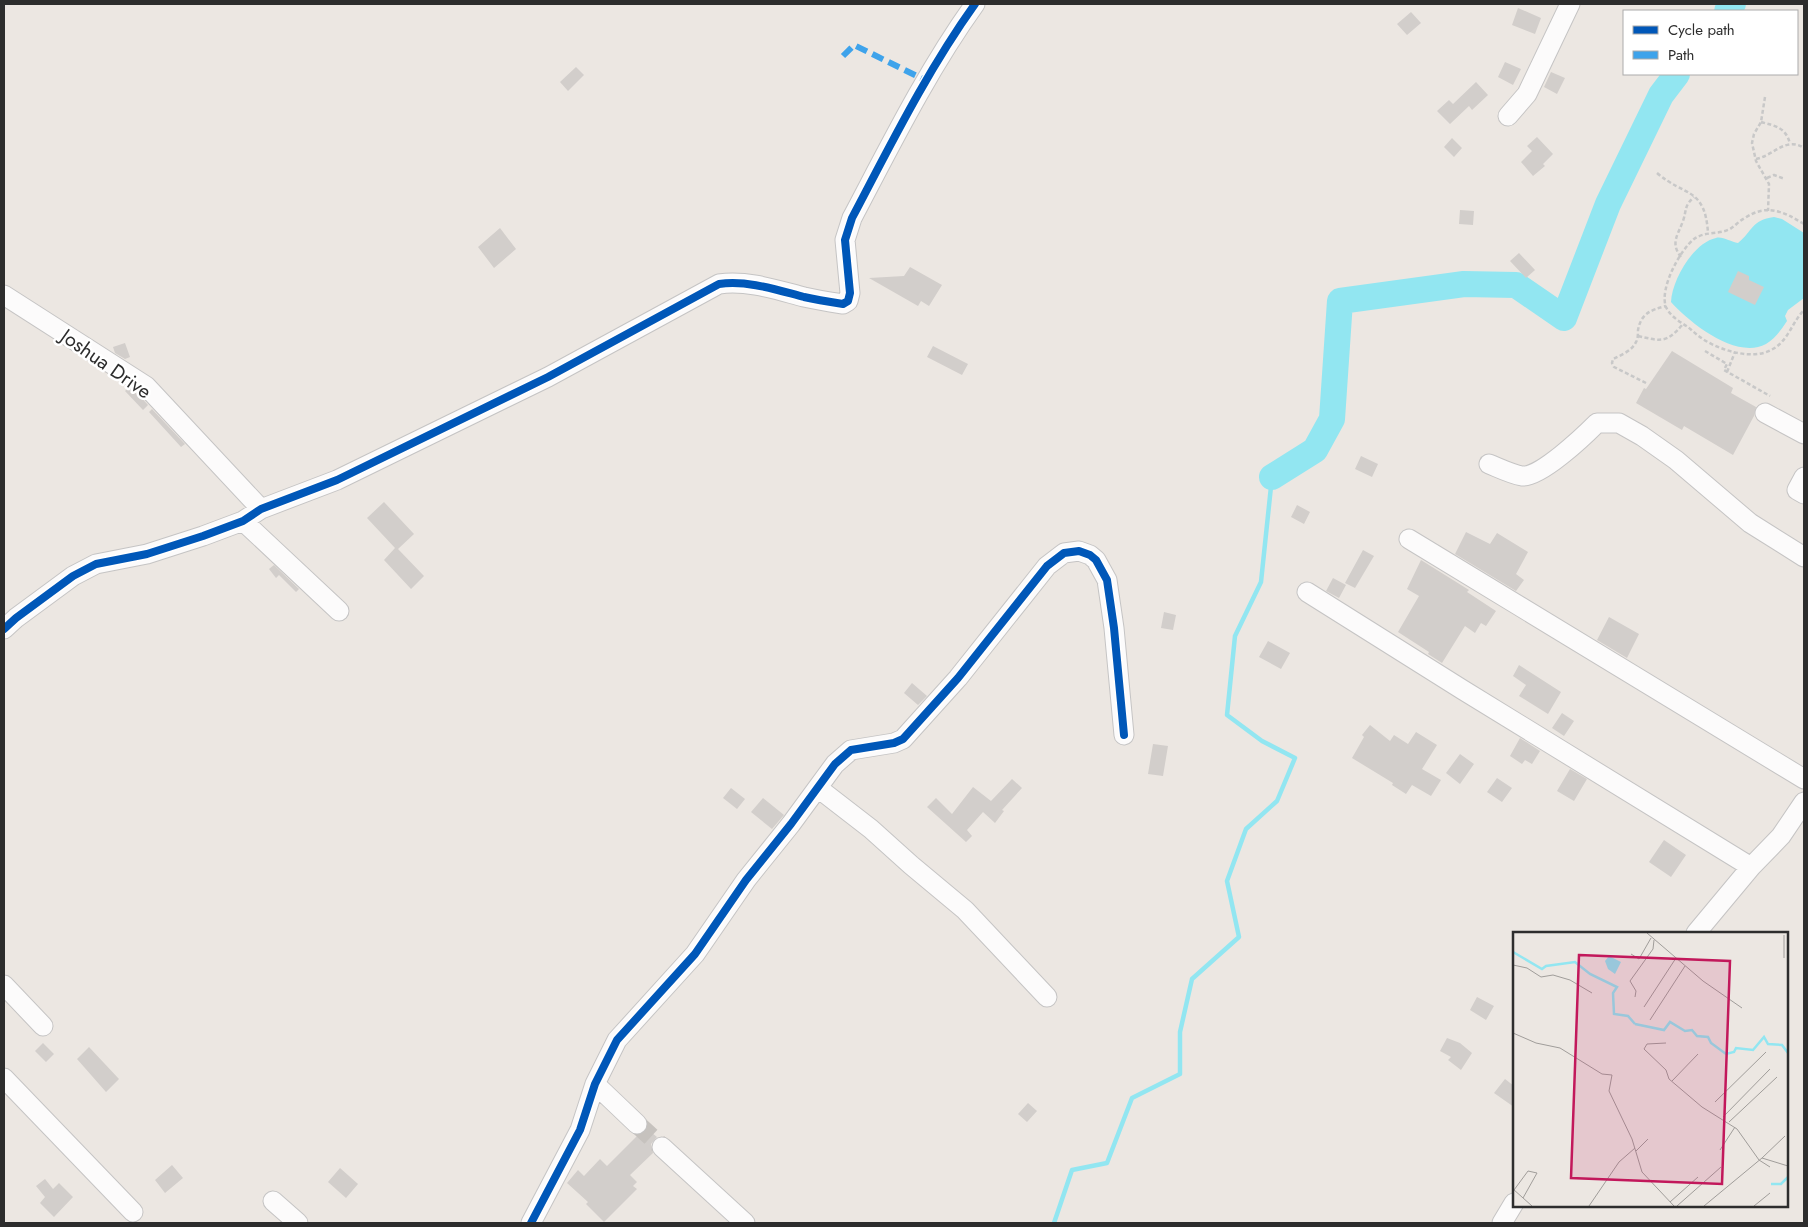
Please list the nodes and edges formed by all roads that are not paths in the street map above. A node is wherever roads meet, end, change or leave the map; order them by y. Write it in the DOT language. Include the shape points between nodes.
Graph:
graph roads {
  1 [pos="975,4"];
  2 [pos="1570,4"];
  3 [pos="1508,116"];
  4 [pos="4,295"];
  5 [pos="1769,415"];
  6 [pos="1804,434"];
  7 [pos="1489,464"];
  8 [pos="1804,477"];
  9 [pos="1804,494"];
  10 [pos="261,509"];
  11 [pos="243,521"];
  12 [pos="1409,539"];
  13 [pos="1804,557"];
  14 [pos="1306,592"];
  15 [pos="339,611"];
  16 [pos="4,629"];
  17 [pos="1124,735"];
  18 [pos="1804,779"];
  19 [pos="818,788"];
  20 [pos="1804,802"];
  21 [pos="1751,867"];
  22 [pos="1697,932"];
  23 [pos="4,985"];
  24 [pos="1047,997"];
  25 [pos="44,1026"];
  26 [pos="4,1078"];
  27 [pos="595,1084"];
  28 [pos="637,1124"];
  29 [pos="662,1147"];
  30 [pos="274,1202"];
  31 [pos="1513,1205"];
  32 [pos="133,1212"];
  33 [pos="537,1221"];
  34 [pos="298,1223"];
  35 [pos="744,1223"];
  36 [pos="1502,1223"];
  1 -- 10 [label="street" via="927,81 852,218 845,240 848,301 843,304 763,287 719,284 476,413 337,480"];
  2 -- 3 [label="street" via="1527,94"];
  4 -- 10 [label="street, Joshua Drive" via="146,386"];
  5 -- 6 [label="street"];
  7 -- 13 [label="street" via="1522,476 1533,475 1570,449 1597,423 1619,423 1676,460 1750,524"];
  8 -- 9 [label="street" via="1797,490"];
  10 -- 11 [label="street"];
  11 -- 15 [label="street"];
  11 -- 16 [label="street" via="147,554 96,564 73,576"];
  12 -- 18 [label="street"];
  14 -- 21 [label="street"];
  17 -- 19 [label="street" via="1107,580 1090,555 1080,551 1064,553 1047,566 958,678 903,739 851,750 835,764"];
  19 -- 24 [label="street" via="965,910"];
  19 -- 27 [label="street" via="746,880 695,954 617,1040"];
  20 -- 21 [label="street" via="1781,836"];
  21 -- 22 [label="street"];
  23 -- 25 [label="street"];
  26 -- 32 [label="street"];
  27 -- 28 [label="street"];
  27 -- 33 [label="street" via="580,1130"];
  29 -- 35 [label="street"];
  30 -- 34 [label="street"];
  31 -- 36 [label="street"];
}
